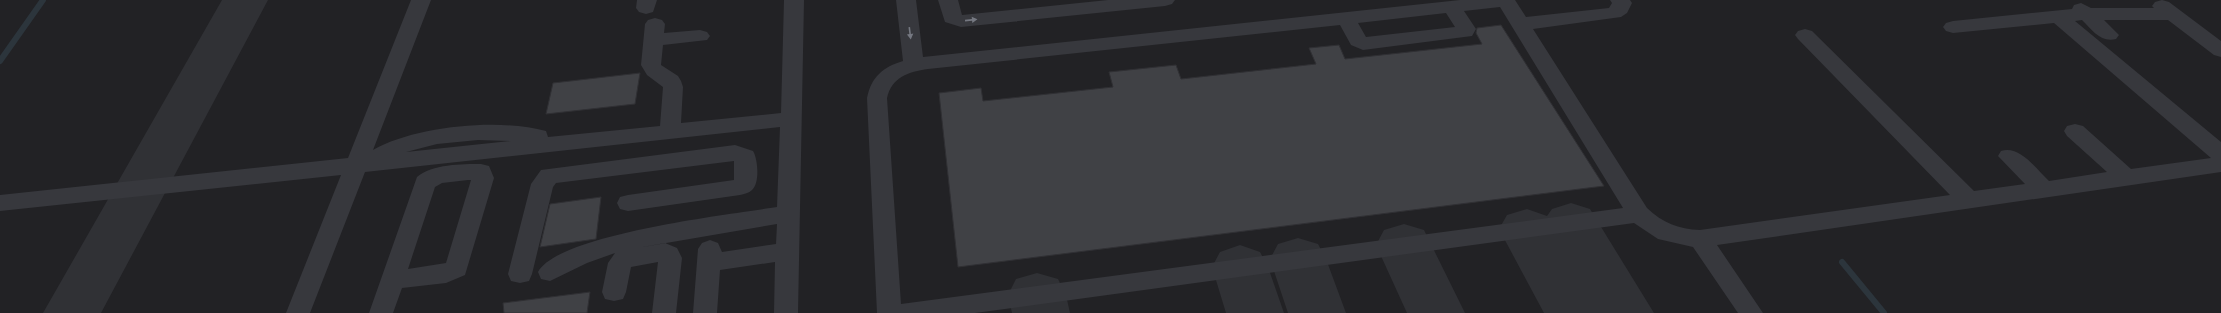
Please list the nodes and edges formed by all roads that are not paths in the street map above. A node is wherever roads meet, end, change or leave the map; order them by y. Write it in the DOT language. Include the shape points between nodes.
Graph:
graph roads {
  1 [pos="421,0"];
  2 [pos="794,0"];
  3 [pos="906,0"];
  4 [pos="920,0"];
  5 [pos="948,0"];
  6 [pos="1165,0"];
  7 [pos="1505,0"];
  8 [pos="1620,0"];
  9 [pos="2070,0"];
  10 [pos="2155,0"];
  11 [pos="1452,7"];
  12 [pos="2086,14"];
  13 [pos="2173,14"];
  14 [pos="2057,16"];
  15 [pos="650,18"];
  16 [pos="1346,18"];
  17 [pos="1520,24"];
  18 [pos="1953,27"];
  19 [pos="1805,35"];
  20 [pos="700,36"];
  21 [pos="2110,36"];
  22 [pos="2221,51"];
  23 [pos="921,64"];
  24 [pos="791,119"];
  25 [pos="2075,131"];
  26 [pos="670,132"];
  27 [pos="2221,154"];
  28 [pos="2009,156"];
  29 [pos="2221,164"];
  30 [pos="360,165"];
  31 [pos="2126,177"];
  32 [pos="2044,189"];
  33 [pos="714,192"];
  34 [pos="1969,200"];
  35 [pos="0,203"];
  36 [pos="628,203"];
  37 [pos="788,214"];
  38 [pos="1639,214"];
  39 [pos="713,225"];
  40 [pos="1700,239"];
  41 [pos="788,251"];
  42 [pos="550,272"];
  43 [pos="520,274"];
  44 [pos="392,280"];
  45 [pos="614,292"];
  46 [pos="298,313"];
  47 [pos="381,313"];
  48 [pos="664,313"];
  49 [pos="705,313"];
  50 [pos="786,313"];
  51 [pos="889,313"];
  52 [pos="903,313"];
  53 [pos="1751,313"];
  1 -- 30 [label="lane"];
  2 -- 24 [label="lane"];
  3 -- 23 [label="lane, one-way"];
  4 -- 23 [label="lane"];
  5 -- 6 [label="lane, one-way" via="950,16 961,21"];
  7 -- 11 [label="lane"];
  7 -- 17 [label="lane"];
  8 -- 17 [label="lane" via="1620,9 1614,13"];
  9 -- 12 [label="lane"];
  10 -- 13 [label="lane"];
  11 -- 16 [label="lane"];
  11 -- 16 [label="lane" via="1466,29 1465,32 1363,44 1358,41"];
  12 -- 13 [label="lane"];
  12 -- 14 [label="lane"];
  12 -- 21 [label="lane"];
  13 -- 22 [label="lane"];
  14 -- 18 [label="lane"];
  14 -- 27 [label="lane"];
  15 -- 20 [label="lane"];
  15 -- 26 [label="lane" via="651,66 671,81 673,87"];
  16 -- 23 [label="lane"];
  17 -- 38 [label="lane"];
  19 -- 34 [label="lane"];
  23 -- 51 [label="lane" via="898,69 885,78 878,88"];
  24 -- 26 [label="lane"];
  24 -- 37 [label="lane"];
  25 -- 31 [label="lane"];
  26 -- 30 [label="lane"];
  28 -- 32 [label="lane"];
  29 -- 31 [label="lane"];
  30 -- 35 [label="lane"];
  30 -- 46 [label="lane"];
  31 -- 32 [label="lane"];
  32 -- 34 [label="lane"];
  33 -- 36 [label="lane"];
  33 -- 39 [label="lane"];
  33 -- 43 [label="lane" via="734,189 745,184 745,156 735,153 549,176 542,184"];
  34 -- 40 [label="lane"];
  37 -- 39 [label="lane"];
  37 -- 41 [label="lane"];
  38 -- 40 [label="lane" via="1664,233 1681,238"];
  38 -- 52 [label="lane"];
  39 -- 42 [label="lane" via="618,242 568,260"];
  40 -- 53 [label="lane"];
  41 -- 49 [label="lane" via="709,256"];
  41 -- 50 [label="lane"];
  44 -- 44 [label="lane" via="427,180 436,176 481,172 483,178 456,269 446,274"];
  44 -- 47 [label="lane"];
  45 -- 48 [label="lane" via="620,263 624,259 665,252 670,258"];
}
